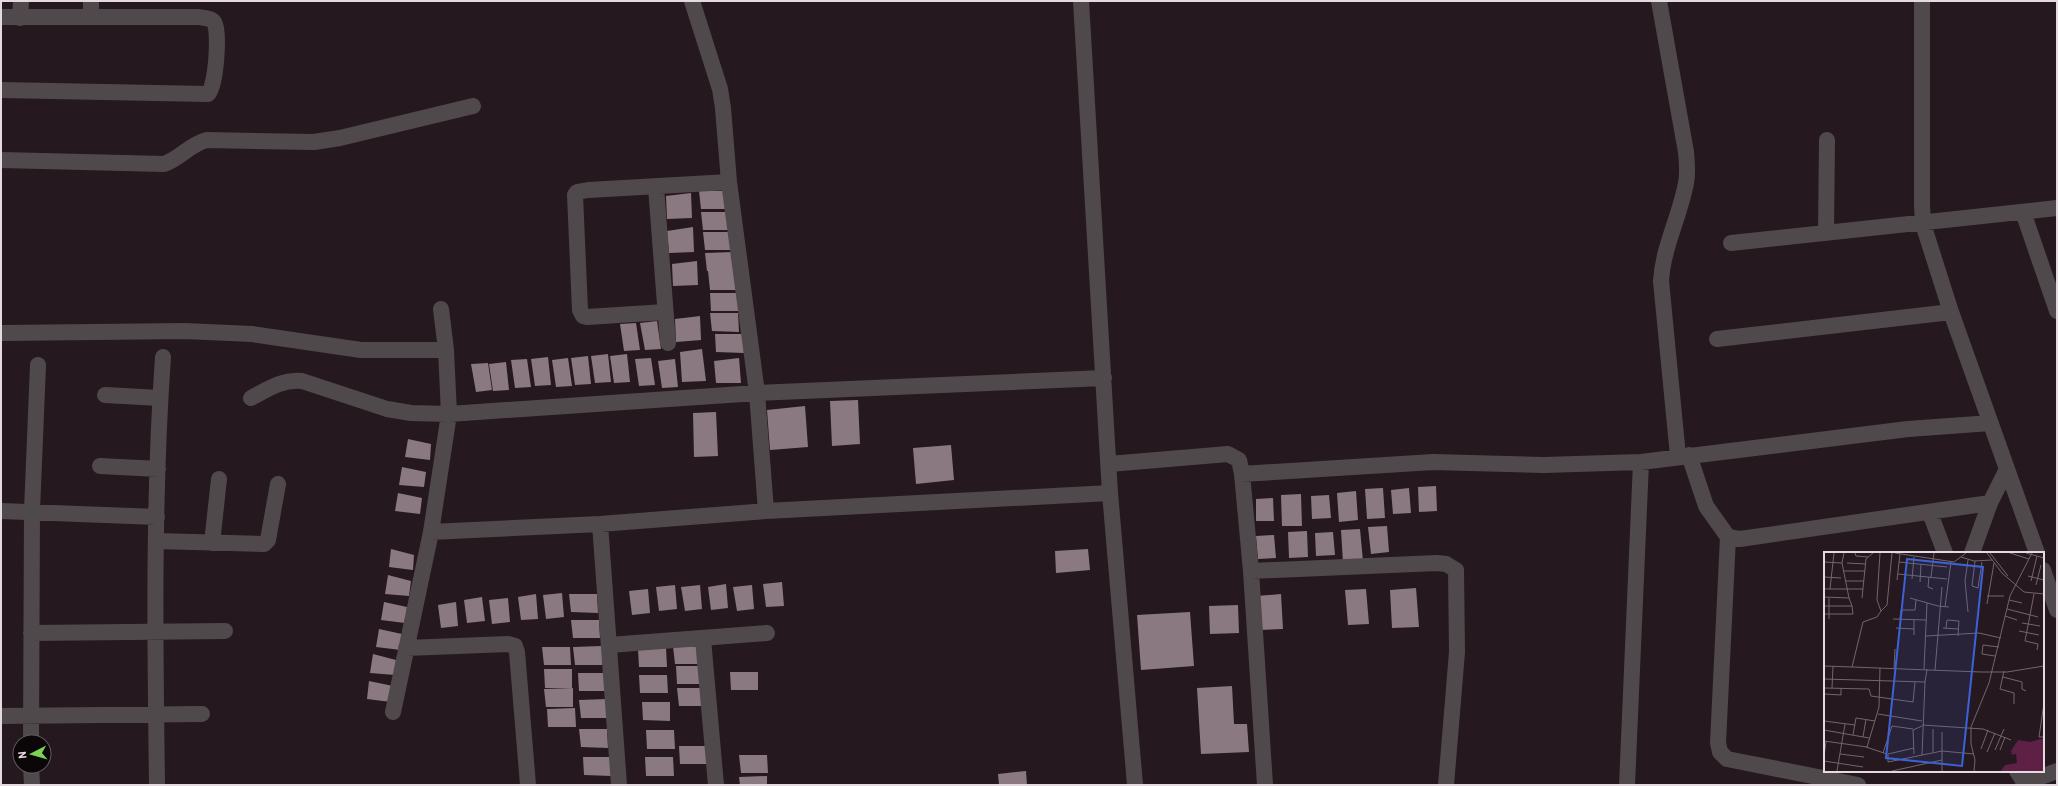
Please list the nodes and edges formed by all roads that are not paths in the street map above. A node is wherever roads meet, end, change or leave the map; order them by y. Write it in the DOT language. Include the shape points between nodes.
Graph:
graph roads {
  1 [pos="21,1"];
  2 [pos="91,1"];
  3 [pos="692,1"];
  4 [pos="1081,1"];
  5 [pos="1659,1"];
  6 [pos="1922,1"];
  7 [pos="1,17"];
  8 [pos="91,17"];
  9 [pos="20,18"];
  10 [pos="1,90"];
  11 [pos="473,106"];
  12 [pos="1827,140"];
  13 [pos="1,160"];
  14 [pos="730,182"];
  15 [pos="656,187"];
  16 [pos="2057,208"];
  17 [pos="2023,212"];
  18 [pos="1923,224"];
  19 [pos="1826,233"];
  20 [pos="1731,243"];
  21 [pos="440,310"];
  22 [pos="2057,311"];
  23 [pos="664,312"];
  24 [pos="1951,312"];
  25 [pos="1,333"];
  26 [pos="1717,339"];
  27 [pos="668,343"];
  28 [pos="446,350"];
  29 [pos="163,357"];
  30 [pos="38,365"];
  31 [pos="1104,378"];
  32 [pos="758,393"];
  33 [pos="105,395"];
  34 [pos="160,398"];
  35 [pos="251,398"];
  36 [pos="449,414"];
  37 [pos="1991,423"];
  38 [pos="1684,456"];
  39 [pos="1641,462"];
  40 [pos="1109,464"];
  41 [pos="100,466"];
  42 [pos="2007,469"];
  43 [pos="158,470"];
  44 [pos="1242,474"];
  45 [pos="219,479"];
  46 [pos="278,484"];
  47 [pos="1110,493"];
  48 [pos="1990,502"];
  49 [pos="1,511"];
  50 [pos="32,511"];
  51 [pos="766,512"];
  52 [pos="1930,513"];
  53 [pos="157,517"];
  54 [pos="600,524"];
  55 [pos="431,532"];
  56 [pos="1728,538"];
  57 [pos="157,541"];
  58 [pos="212,543"];
  59 [pos="1945,552"];
  60 [pos="1972,552"];
  61 [pos="2037,552"];
  62 [pos="1251,571"];
  63 [pos="2044,573"];
  64 [pos="2057,610"];
  65 [pos="225,631"];
  66 [pos="31,633"];
  67 [pos="155,633"];
  68 [pos="767,633"];
  69 [pos="703,639"];
  70 [pos="609,645"];
  71 [pos="406,648"];
  72 [pos="393,712"];
  73 [pos="202,714"];
  74 [pos="30,715"];
  75 [pos="156,715"];
  76 [pos="1,716"];
  77 [pos="31,734"];
  78 [pos="2057,771"];
  79 [pos="31,774"];
  80 [pos="2020,778"];
  81 [pos="32,785"];
  82 [pos="157,785"];
  83 [pos="528,785"];
  84 [pos="620,785"];
  85 [pos="716,785"];
  86 [pos="1135,785"];
  87 [pos="1265,785"];
  88 [pos="1446,785"];
  89 [pos="1626,785"];
  90 [pos="1858,785"];
  1 -- 9 [label="street"];
  2 -- 8 [label="street"];
  3 -- 14 [label="street" via="720,89"];
  4 -- 31 [label="street"];
  5 -- 38 [label="street" via="1687,167 1686,182 1662,266 1661,281"];
  6 -- 18 [label="street"];
  7 -- 9 [label="street"];
  8 -- 9 [label="street"];
  8 -- 10 [label="street" via="208,19 214,23 217,32 212,91 202,94"];
  11 -- 13 [label="street" via="314,142 207,140 191,146 164,164"];
  12 -- 19 [label="street"];
  14 -- 15 [label="street"];
  14 -- 32 [label="street"];
  15 -- 23 [label="street"];
  15 -- 23 [label="street" via="588,190 577,192 575,195 580,310 583,316 587,317"];
  16 -- 17 [label="street"];
  17 -- 18 [label="street"];
  17 -- 22 [label="street"];
  18 -- 19 [label="street"];
  18 -- 24 [label="street"];
  19 -- 20 [label="street"];
  21 -- 28 [label="street"];
  23 -- 27 [label="street"];
  24 -- 26 [label="street"];
  24 -- 37 [label="street"];
  25 -- 28 [label="street" via="215,332 275,336 361,350"];
  28 -- 36 [label="street"];
  29 -- 34 [label="street"];
  30 -- 50 [label="street"];
  31 -- 32 [label="street"];
  31 -- 40 [label="street"];
  32 -- 36 [label="street"];
  32 -- 51 [label="street"];
  33 -- 34 [label="street"];
  34 -- 43 [label="street"];
  35 -- 36 [label="street" via="290,380 302,381 387,409 411,413"];
  36 -- 55 [label="street"];
  37 -- 38 [label="street" via="1908,429"];
  37 -- 42 [label="street"];
  38 -- 39 [label="street"];
  38 -- 56 [label="street" via="1706,506"];
  39 -- 44 [label="street" via="1544,465 1433,462"];
  39 -- 89 [label="street"];
  40 -- 44 [label="street" via="1228,454 1239,460"];
  40 -- 47 [label="street"];
  41 -- 43 [label="street"];
  42 -- 48 [label="street"];
  42 -- 61 [label="street"];
  43 -- 53 [label="street"];
  44 -- 62 [label="street"];
  45 -- 58 [label="street"];
  46 -- 58 [label="street" via="266,543"];
  47 -- 51 [label="street"];
  47 -- 86 [label="street"];
  48 -- 52 [label="street"];
  48 -- 60 [label="street"];
  49 -- 50 [label="street"];
  50 -- 53 [label="street"];
  50 -- 66 [label="street"];
  51 -- 54 [label="street"];
  52 -- 56 [label="street" via="1740,540"];
  52 -- 59 [label="street"];
  53 -- 57 [label="street"];
  54 -- 55 [label="street"];
  54 -- 70 [label="street"];
  55 -- 71 [label="street"];
  56 -- 90 [label="street" via="1718,743 1720,752 1727,759"];
  57 -- 58 [label="street"];
  57 -- 67 [label="street"];
  62 -- 87 [label="street"];
  62 -- 88 [label="street" via="1437,563 1446,564 1456,570 1457,652"];
  63 -- 64 [label="street"];
  65 -- 67 [label="street"];
  66 -- 67 [label="street"];
  66 -- 74 [label="street"];
  67 -- 75 [label="street"];
  68 -- 69 [label="street"];
  69 -- 70 [label="street"];
  69 -- 85 [label="street"];
  70 -- 84 [label="street"];
  71 -- 72 [label="street"];
  71 -- 83 [label="street" via="508,644 515,646"];
  73 -- 75 [label="street"];
  74 -- 75 [label="street"];
  74 -- 76 [label="street"];
  74 -- 77 [label="street"];
  75 -- 82 [label="street"];
  78 -- 80 [label="street" via="2027,782"];
  79 -- 81 [label="street"];
}
